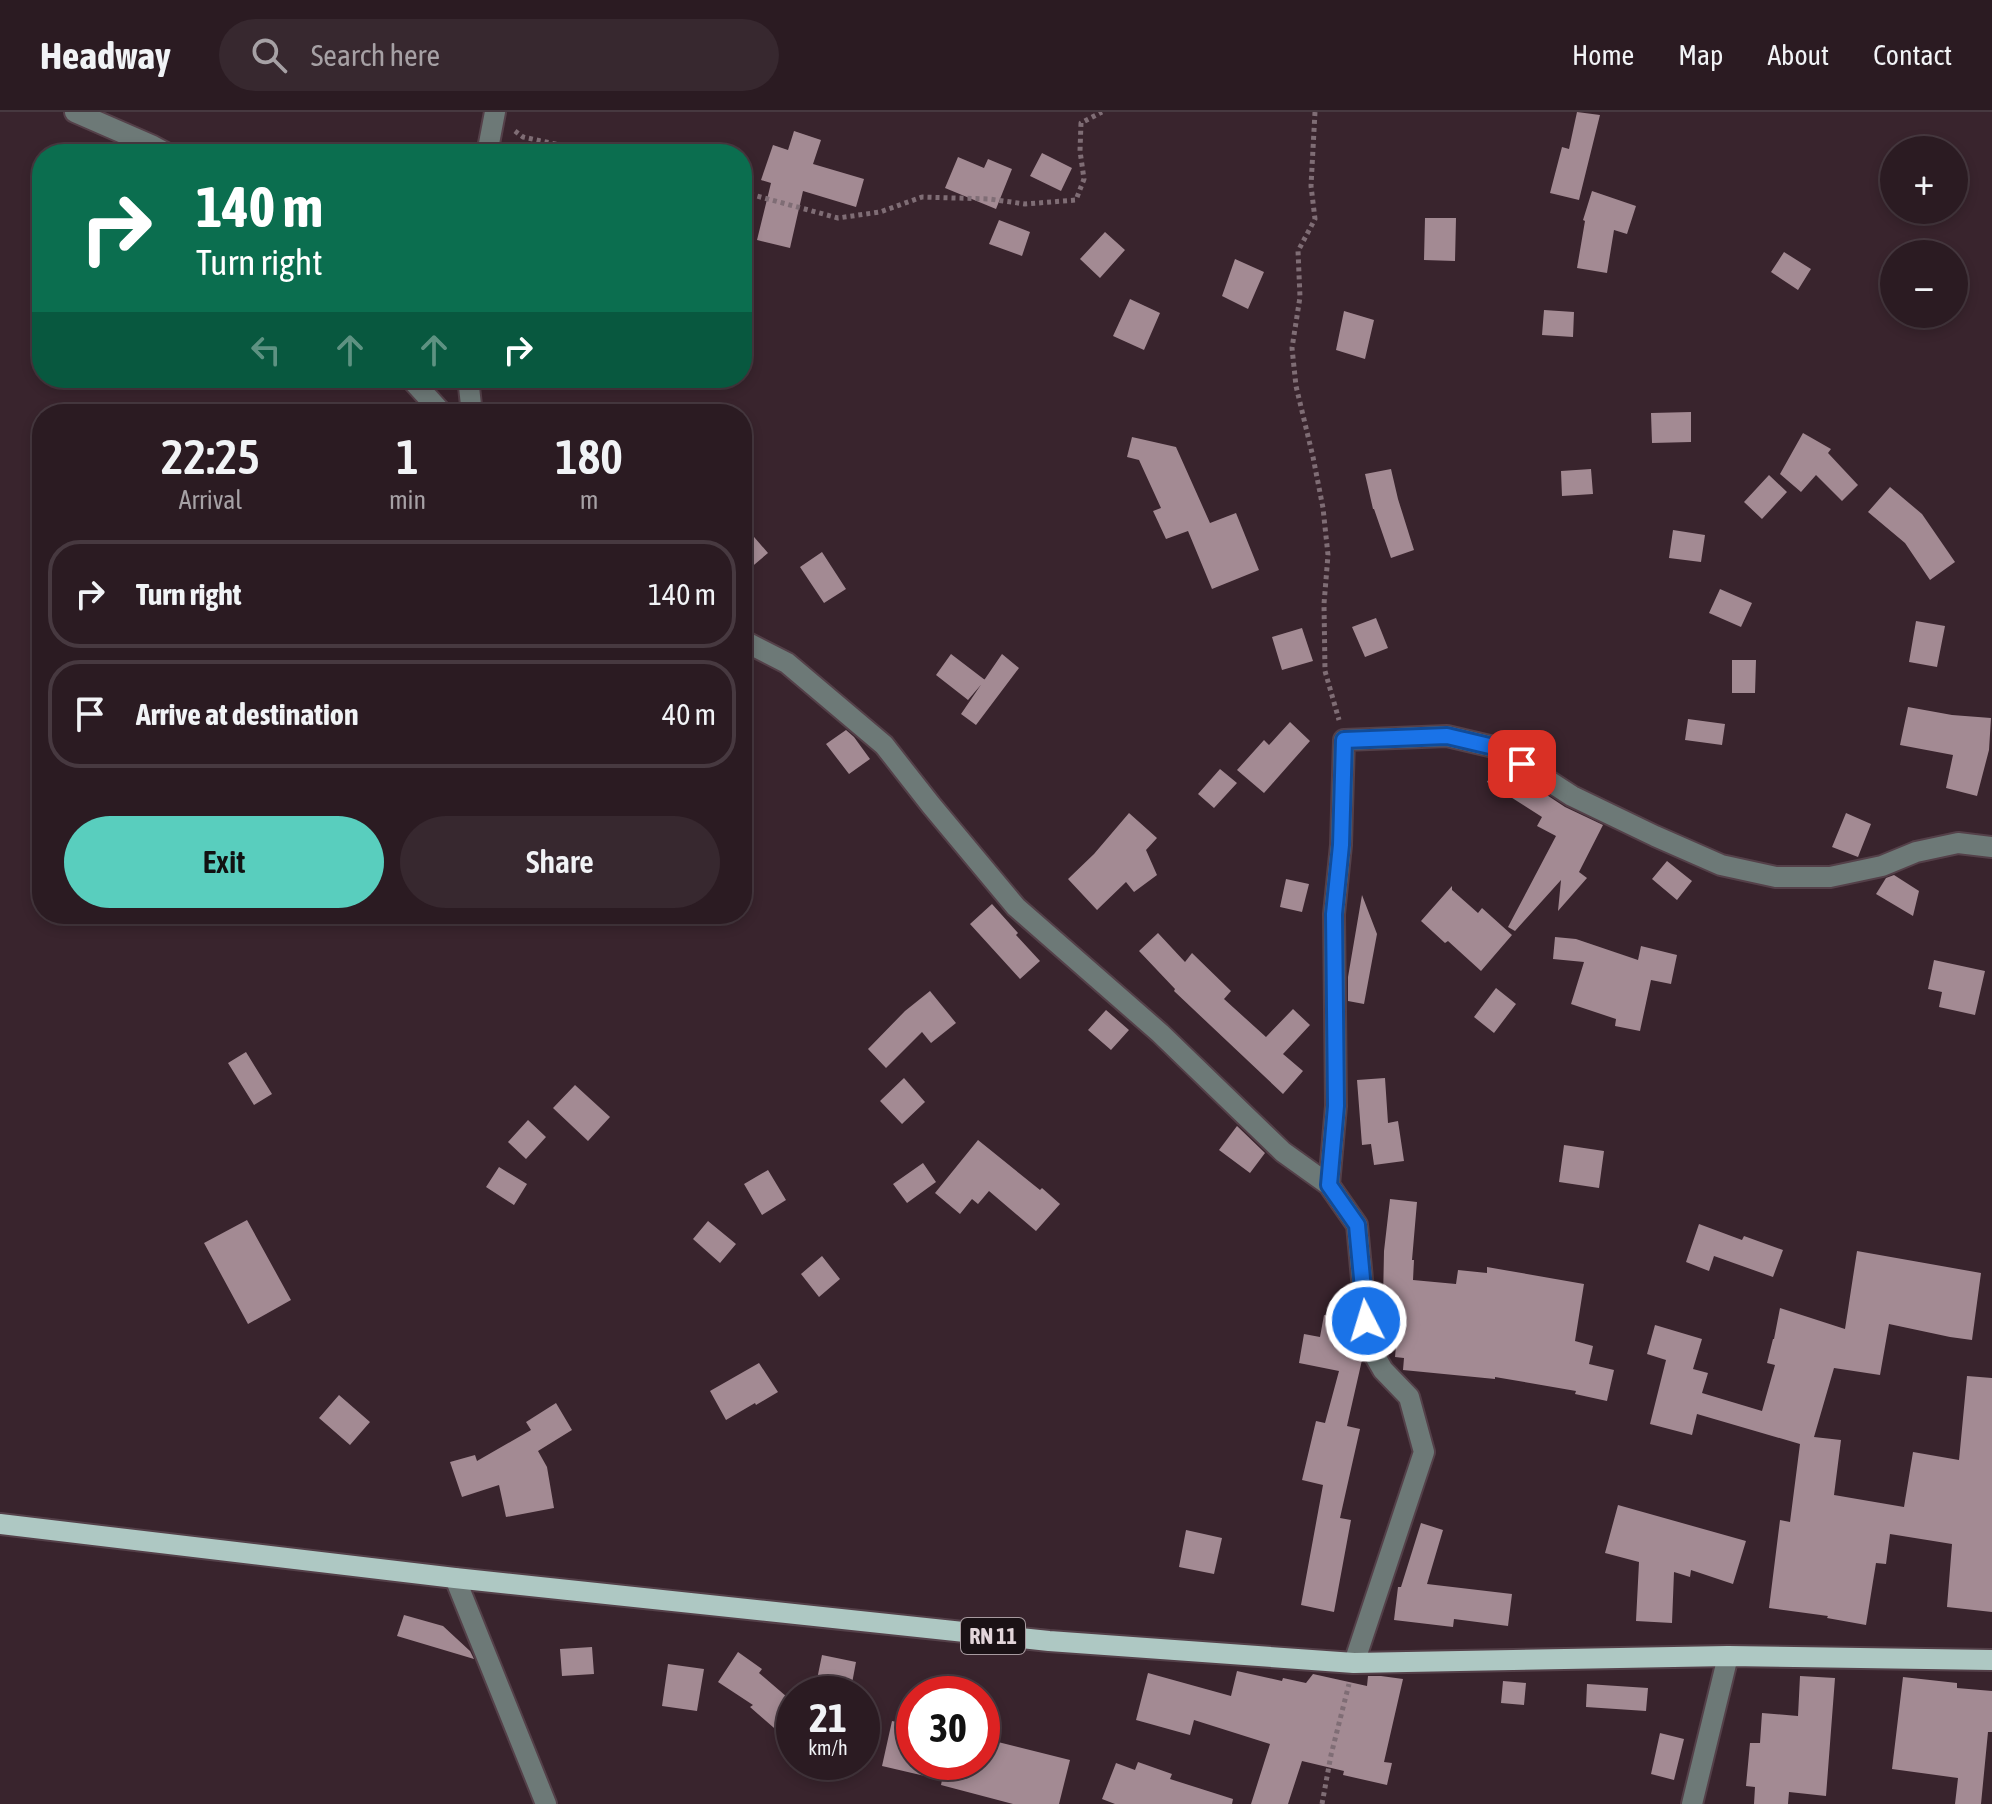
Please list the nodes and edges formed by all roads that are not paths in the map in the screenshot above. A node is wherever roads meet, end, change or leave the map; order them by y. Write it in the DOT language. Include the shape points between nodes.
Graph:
graph roads {
  1 [pos="75,112"];
  2 [pos="494,115"];
  3 [pos="148,144"];
  4 [pos="489,144"];
  5 [pos="419,388"];
  6 [pos="434,404"];
  7 [pos="752,645"];
  8 [pos="1992,847"];
  9 [pos="1329,1185"];
  10 [pos="0,1524"];
  11 [pos="455,1578"];
  12 [pos="1728,1656"];
  13 [pos="1992,1660"];
  14 [pos="1354,1663"];
  15 [pos="546,1804"];
  16 [pos="1692,1804"];
  1 -- 3 [label="street"];
  2 -- 4 [label="street"];
  5 -- 6 [label="street"];
  7 -- 9 [label="street" via="787,663 884,745 1016,907 1160,1033 1283,1152"];
  8 -- 9 [label="street" via="1958,843 1830,877 1776,877 1721,865 1655,836 1572,796 1498,748 1447,736 1344,740 1334,914 1336,1106"];
  9 -- 14 [label="street" via="1357,1225 1368,1344 1383,1370 1409,1397 1424,1452"];
  10 -- 11 [label="main road, RN 11"];
  11 -- 14 [label="main road, RN 11" via="1049,1641"];
  11 -- 15 [label="street"];
  12 -- 13 [label="main road, RN 11"];
  12 -- 14 [label="main road, RN 11"];
  12 -- 16 [label="street"];
}
